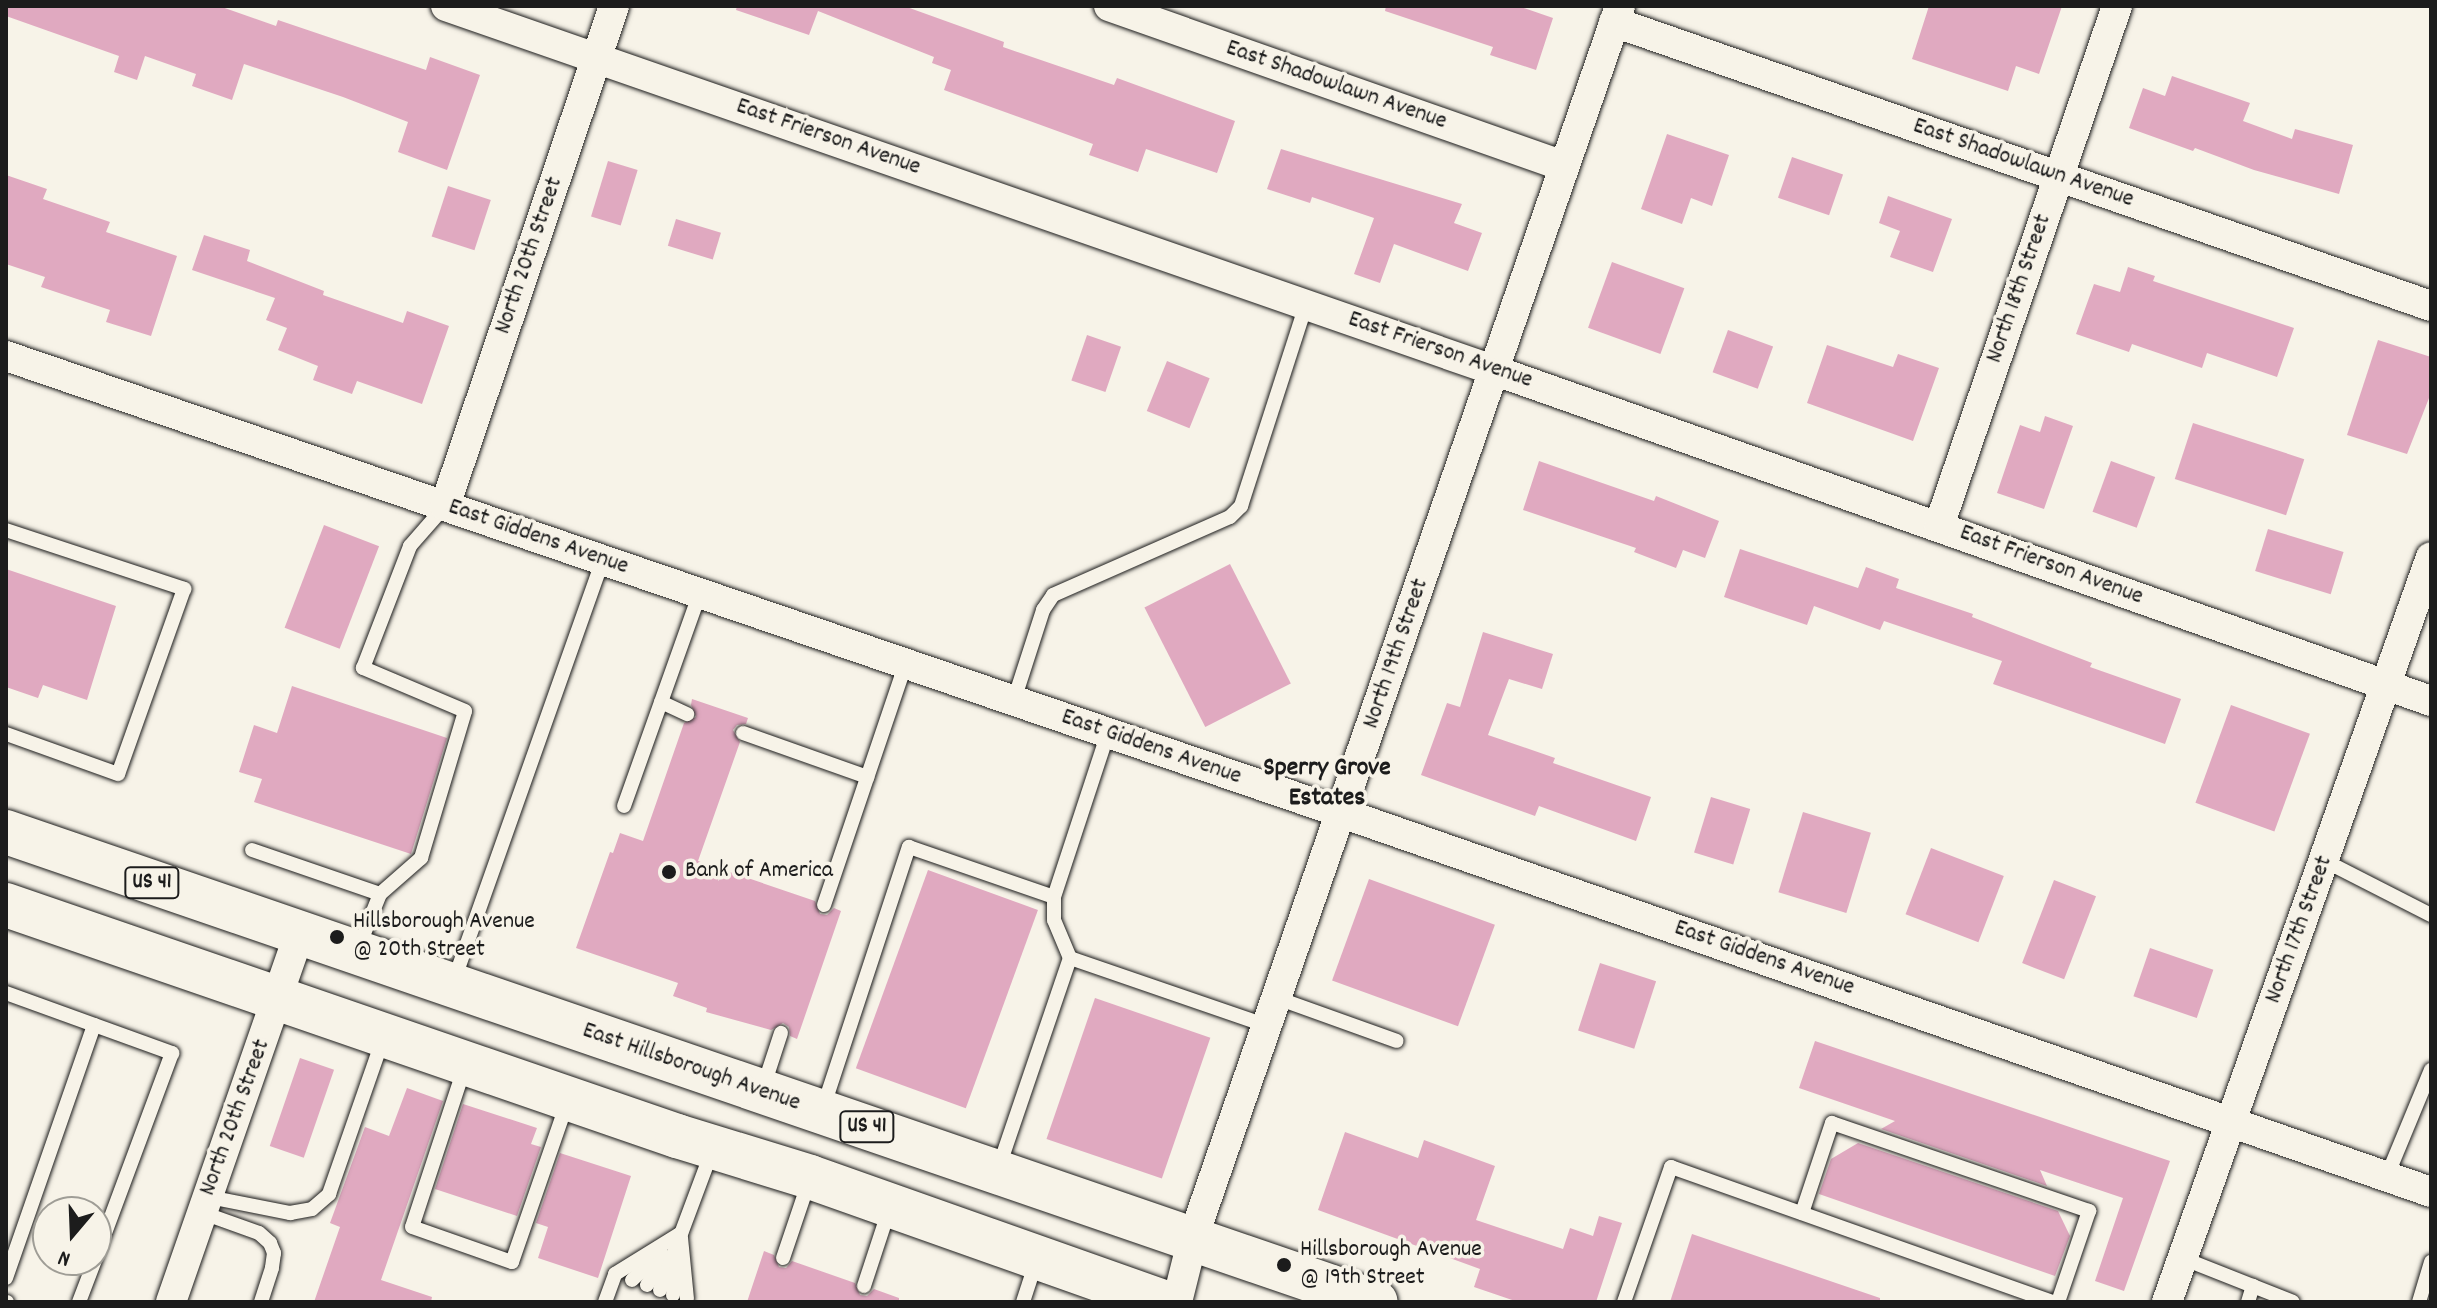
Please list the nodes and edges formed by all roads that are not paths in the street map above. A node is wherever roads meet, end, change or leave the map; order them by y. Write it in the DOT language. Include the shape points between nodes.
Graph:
graph roads {
  1 [pos="446,6"];
  2 [pos="614,6"];
  3 [pos="1109,6"];
  4 [pos="2117,6"];
  5 [pos="1617,14"];
  6 [pos="597,58"];
  7 [pos="1563,166"];
  8 [pos="2058,176"];
  9 [pos="1306,305"];
  10 [pos="2431,306"];
  11 [pos="6,356"];
  12 [pos="1496,371"];
  13 [pos="445,506"];
  14 [pos="1939,526"];
  15 [pos="6,530"];
  16 [pos="2431,557"];
  17 [pos="603,560"];
  18 [pos="700,593"];
  19 [pos="906,663"];
  20 [pos="2386,685"];
  21 [pos="1014,700"];
  22 [pos="2431,701"];
  23 [pos="661,702"];
  24 [pos="687,714"];
  25 [pos="743,733"];
  26 [pos="1108,733"];
  27 [pos="6,734"];
  28 [pos="867,777"];
  29 [pos="624,806"];
  30 [pos="1342,813"];
  31 [pos="6,832"];
  32 [pos="252,850"];
  33 [pos="2325,861"];
  34 [pos="380,894"];
  35 [pos="1054,897"];
  36 [pos="6,905"];
  37 [pos="824,905"];
  38 [pos="2431,915"];
  39 [pos="299,934"];
  40 [pos="356,954"];
  41 [pos="1070,958"];
  42 [pos="452,987"];
  43 [pos="6,993"];
  44 [pos="1277,998"];
  45 [pos="278,1000"];
  46 [pos="94,1025"];
  47 [pos="1267,1026"];
  48 [pos="781,1033"];
  49 [pos="384,1036"];
  50 [pos="1397,1041"];
  51 [pos="466,1064"];
  52 [pos="2431,1070"];
  53 [pos="762,1092"];
  54 [pos="569,1099"];
  55 [pos="822,1112"];
  56 [pos="2231,1122"];
  57 [pos="714,1147"];
  58 [pos="998,1170"];
  59 [pos="2387,1176"];
  60 [pos="810,1177"];
  61 [pos="2431,1192"];
  62 [pos="206,1205"];
  63 [pos="891,1206"];
  64 [pos="112,1213"];
  65 [pos="1802,1213"];
  66 [pos="681,1233"];
  67 [pos="1193,1238"];
  68 [pos="783,1258"];
  69 [pos="1037,1258"];
  70 [pos="2182,1258"];
  71 [pos="2431,1262"];
  72 [pos="88,1276"];
  73 [pos="6,1278"];
  74 [pos="864,1286"];
  75 [pos="2253,1286"];
  76 [pos="79,1302"];
  77 [pos="171,1302"];
  78 [pos="261,1302"];
  79 [pos="605,1302"];
  80 [pos="1023,1302"];
  81 [pos="1163,1302"];
  82 [pos="1177,1302"];
  83 [pos="1376,1302"];
  84 [pos="1624,1302"];
  85 [pos="2056,1302"];
  86 [pos="2167,1302"];
  87 [pos="2248,1302"];
  88 [pos="2293,1302"];
  89 [pos="2419,1302"];
  1 -- 6 [label="street, East Frierson Avenue"];
  2 -- 6 [label="street, North 20th Street"];
  3 -- 7 [label="street, East Shadowlawn Avenue"];
  4 -- 8 [label="street, North 18th Street"];
  5 -- 7 [label="street, North 19th Street"];
  5 -- 8 [label="street, East Shadowlawn Avenue"];
  6 -- 9 [label="street, East Frierson Avenue"];
  6 -- 13 [label="street, North 20th Street"];
  7 -- 12 [label="street, North 19th Street"];
  8 -- 10 [label="street, East Shadowlawn Avenue"];
  8 -- 14 [label="street, North 18th Street"];
  9 -- 12 [label="street, East Frierson Avenue"];
  9 -- 21 [label="lane" via="1241,506 1230,517 1053,595 1043,610"];
  11 -- 13 [label="street, East Giddens Avenue"];
  12 -- 14 [label="street, East Frierson Avenue"];
  12 -- 30 [label="street, North 19th Street"];
  13 -- 17 [label="street, East Giddens Avenue"];
  13 -- 34 [label="lane" via="410,546 363,668 465,711 421,858"];
  14 -- 20 [label="street, East Frierson Avenue"];
  15 -- 27 [label="lane" via="184,589 118,774"];
  16 -- 20 [label="street, North 17th Street"];
  17 -- 18 [label="street, East Giddens Avenue"];
  17 -- 42 [label="lane"];
  18 -- 19 [label="street, East Giddens Avenue"];
  18 -- 23 [label="lane"];
  19 -- 21 [label="street, East Giddens Avenue"];
  19 -- 28 [label="lane"];
  20 -- 22 [label="street, East Frierson Avenue"];
  20 -- 33 [label="street, North 17th Street"];
  21 -- 26 [label="street, East Giddens Avenue"];
  23 -- 24 [label="lane"];
  23 -- 29 [label="lane"];
  25 -- 28 [label="lane"];
  26 -- 30 [label="street, East Giddens Avenue"];
  26 -- 35 [label="lane"];
  28 -- 37 [label="lane"];
  30 -- 44 [label="street, North 19th Street"];
  30 -- 56 [label="street, East Giddens Avenue"];
  31 -- 39 [label="main road, East Hillsborough Avenue / US 41"];
  32 -- 34 [label="lane"];
  33 -- 38 [label="lane"];
  33 -- 56 [label="street, North 17th Street"];
  34 -- 40 [label="lane"];
  35 -- 41 [label="lane" via="1054,920"];
  35 -- 55 [label="lane" via="909,847"];
  36 -- 45 [label="main road"];
  39 -- 40 [label="main road, East Hillsborough Avenue / US 41"];
  39 -- 45 [label="street, North 20th Street"];
  40 -- 42 [label="main road, East Hillsborough Avenue / US 41"];
  41 -- 47 [label="lane"];
  41 -- 58 [label="lane"];
  42 -- 53 [label="main road, East Hillsborough Avenue / US 41"];
  43 -- 46 [label="lane"];
  44 -- 47 [label="street, North 19th Street"];
  44 -- 50 [label="lane"];
  45 -- 49 [label="main road"];
  45 -- 62 [label="street, North 20th Street"];
  46 -- 64 [label="lane" via="172,1053"];
  46 -- 73 [label="lane"];
  47 -- 67 [label="street, North 19th Street"];
  48 -- 53 [label="lane"];
  49 -- 51 [label="main road"];
  49 -- 62 [label="lane" via="329,1194 312,1209 290,1213"];
  51 -- 54 [label="main road"];
  51 -- 54 [label="lane" via="412,1227 512,1262"];
  52 -- 59 [label="lane"];
  53 -- 55 [label="main road, East Hillsborough Avenue / US 41"];
  54 -- 57 [label="main road"];
  55 -- 58 [label="main road, East Hillsborough Avenue / US 41"];
  56 -- 59 [label="street, East Giddens Avenue"];
  56 -- 70 [label="street, North 17th Street"];
  57 -- 60 [label="main road"];
  57 -- 66 [label="lane"];
  58 -- 67 [label="main road, East Hillsborough Avenue / US 41"];
  59 -- 61 [label="street, East Giddens Avenue"];
  60 -- 63 [label="main road"];
  60 -- 68 [label="lane"];
  62 -- 77 [label="street, North 20th Street"];
  62 -- 78 [label="lane" via="270,1243 272,1268"];
  63 -- 69 [label="main road"];
  63 -- 74 [label="lane"];
  65 -- 84 [label="lane" via="1671,1167"];
  65 -- 85 [label="lane"];
  65 -- 85 [label="lane" via="1832,1123 2089,1211"];
  66 -- 66 [label="lane" via="660,1290"];
  66 -- 79 [label="lane" via="615,1274"];
  67 -- 82 [label="street, North 19th Street"];
  67 -- 83 [label="main road, East Hillsborough Avenue / US 41"];
  69 -- 80 [label="lane"];
  69 -- 81 [label="main road"];
  70 -- 75 [label="lane"];
  70 -- 86 [label="street, North 17th Street"];
  71 -- 89 [label="lane"];
  72 -- 76 [label="lane"];
  75 -- 87 [label="lane"];
  75 -- 88 [label="lane"];
}
